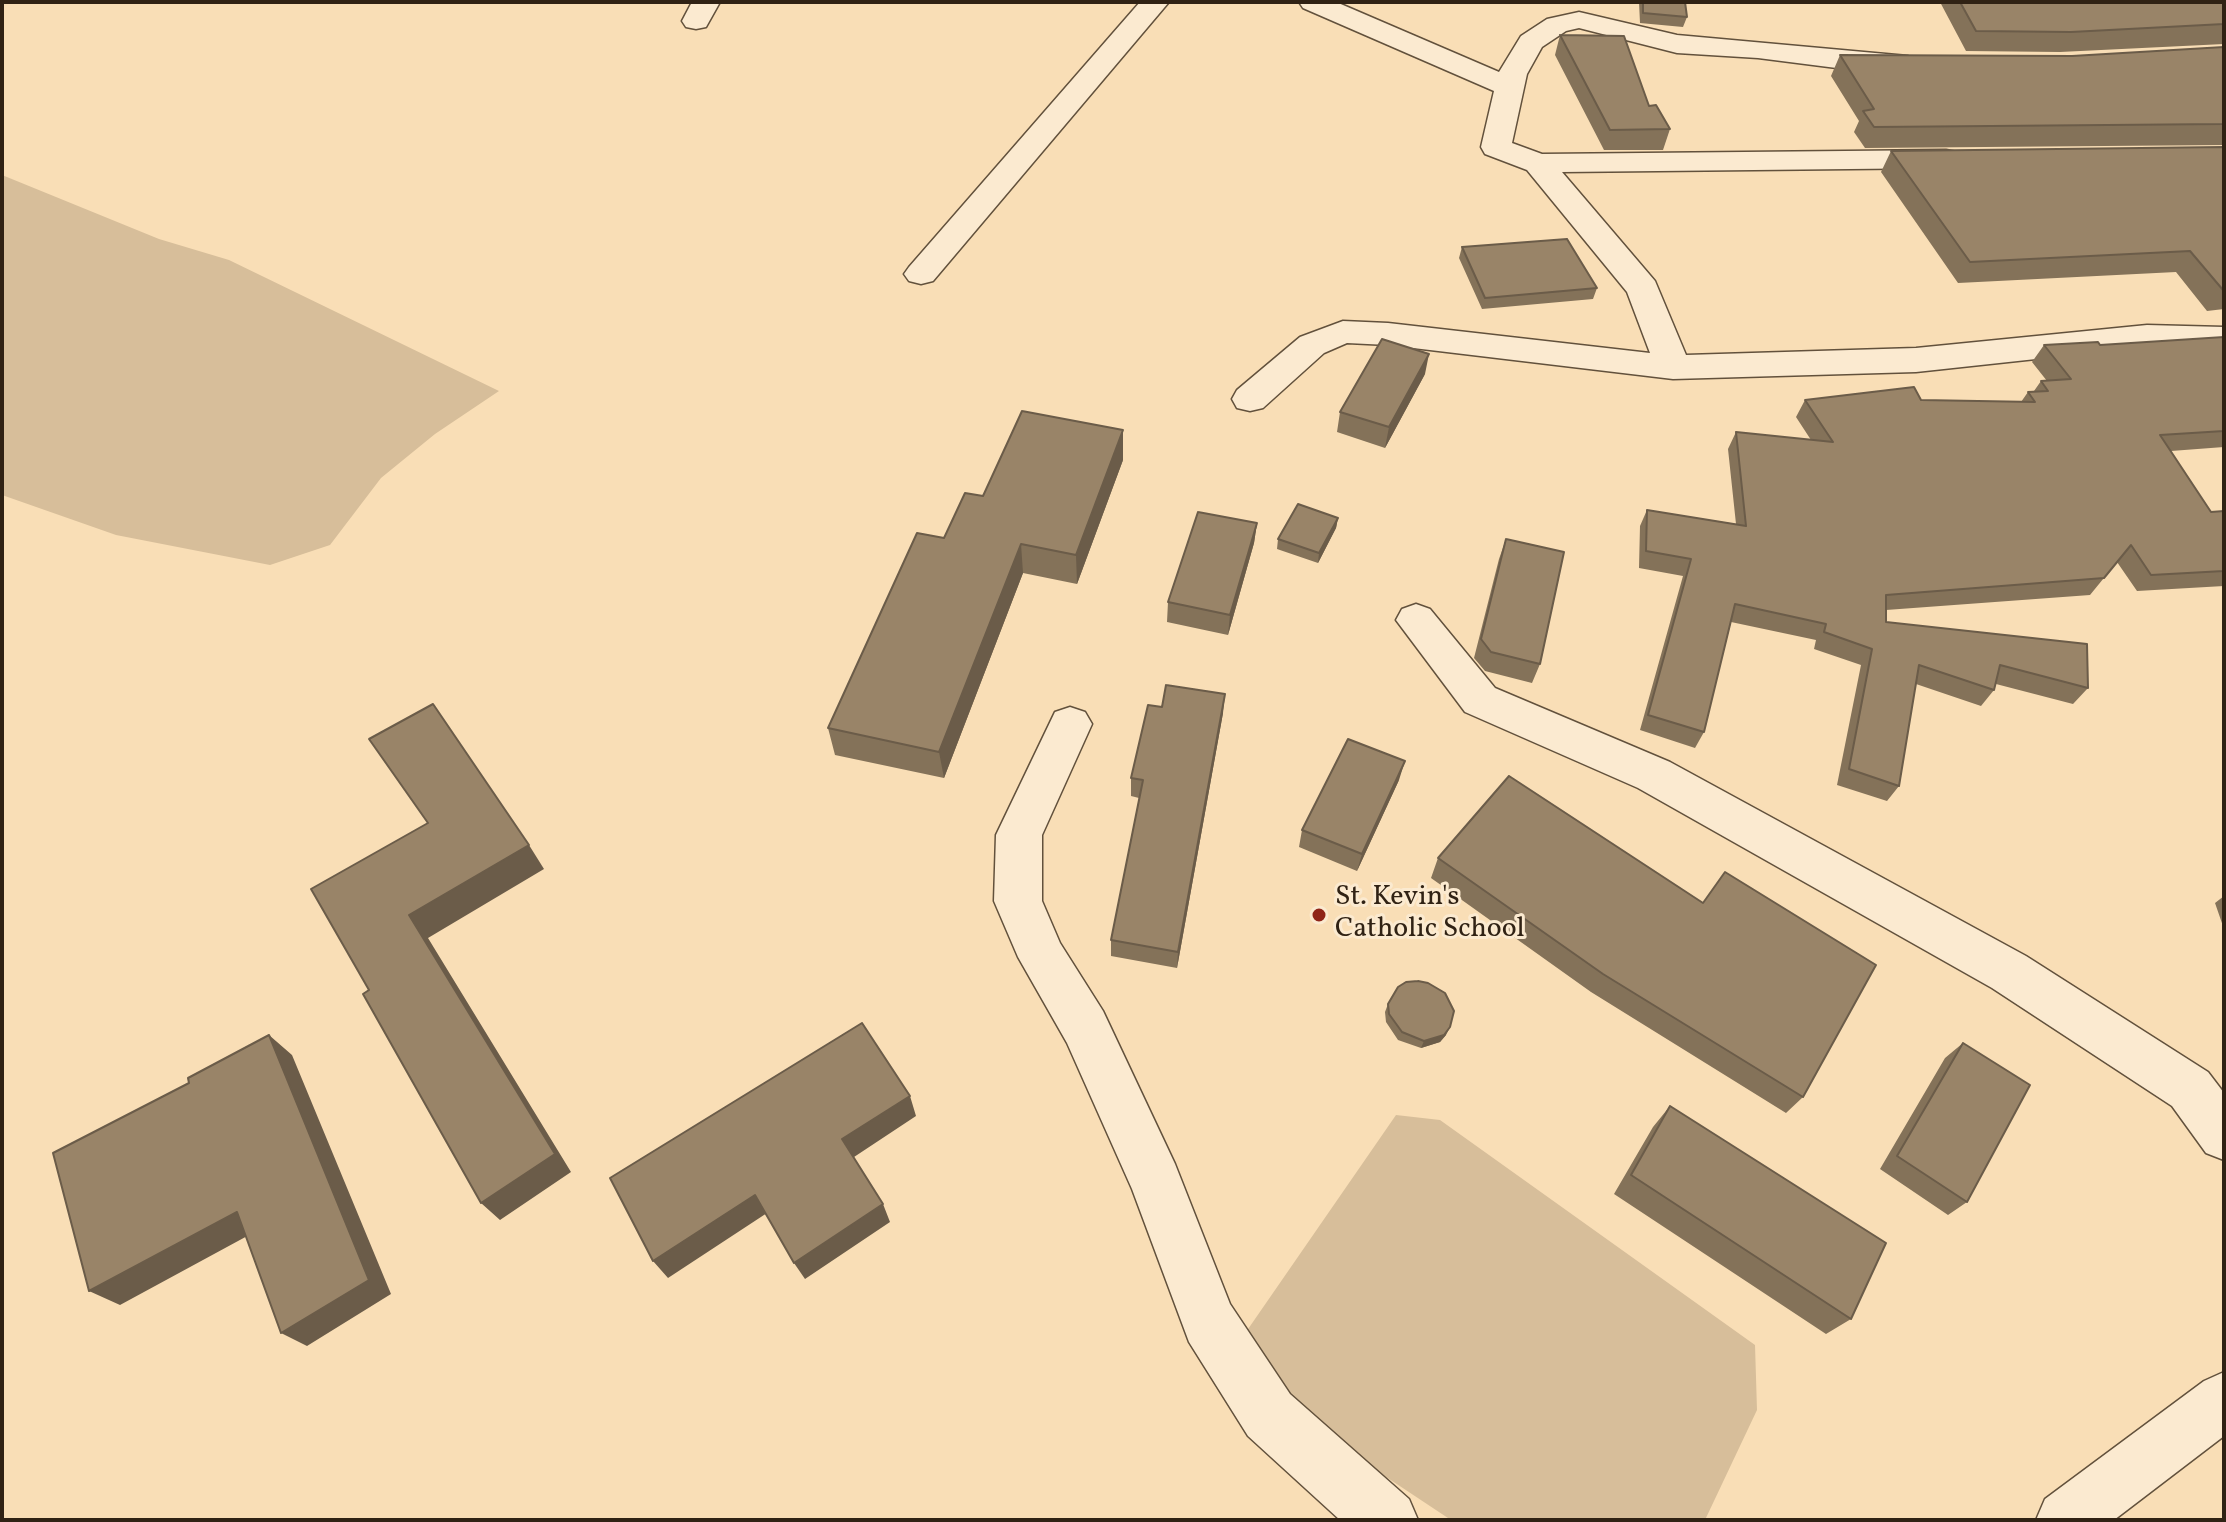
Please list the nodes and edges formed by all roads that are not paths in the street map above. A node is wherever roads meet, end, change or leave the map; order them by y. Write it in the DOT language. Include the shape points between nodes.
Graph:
graph roads {
  1 [pos="1155,2"];
  2 [pos="1313,2"];
  3 [pos="1921,62"];
  4 [pos="1509,87"];
  5 [pos="1979,158"];
  6 [pos="1538,163"];
  7 [pos="921,274"];
  8 [pos="2224,338"];
  9 [pos="1673,367"];
  10 [pos="1250,399"];
  11 [pos="1416,620"];
  12 [pos="1070,724"];
  13 [pos="2224,1135"];
  14 [pos="2224,1401"];
  15 [pos="1388,1520"];
  16 [pos="2066,1520"];
  1 -- 7 [label="street"];
  2 -- 4 [label="street"];
  3 -- 4 [label="street" via="1860,62 1677,44 1579,20 1557,25 1531,42"];
  4 -- 6 [label="street" via="1496,147"];
  5 -- 6 [label="street"];
  6 -- 9 [label="street" via="1643,289"];
  8 -- 9 [label="street" via="2147,336 1916,360"];
  9 -- 10 [label="street" via="1343,332 1312,345"];
  11 -- 13 [label="street" via="1480,700 1654,775 2009,972 2190,1089"];
  12 -- 15 [label="street" via="1019,835 1018,901 1042,957 1085,1027 1156,1183 1209,1322 1269,1415"];
  14 -- 16 [label="street"];
}
